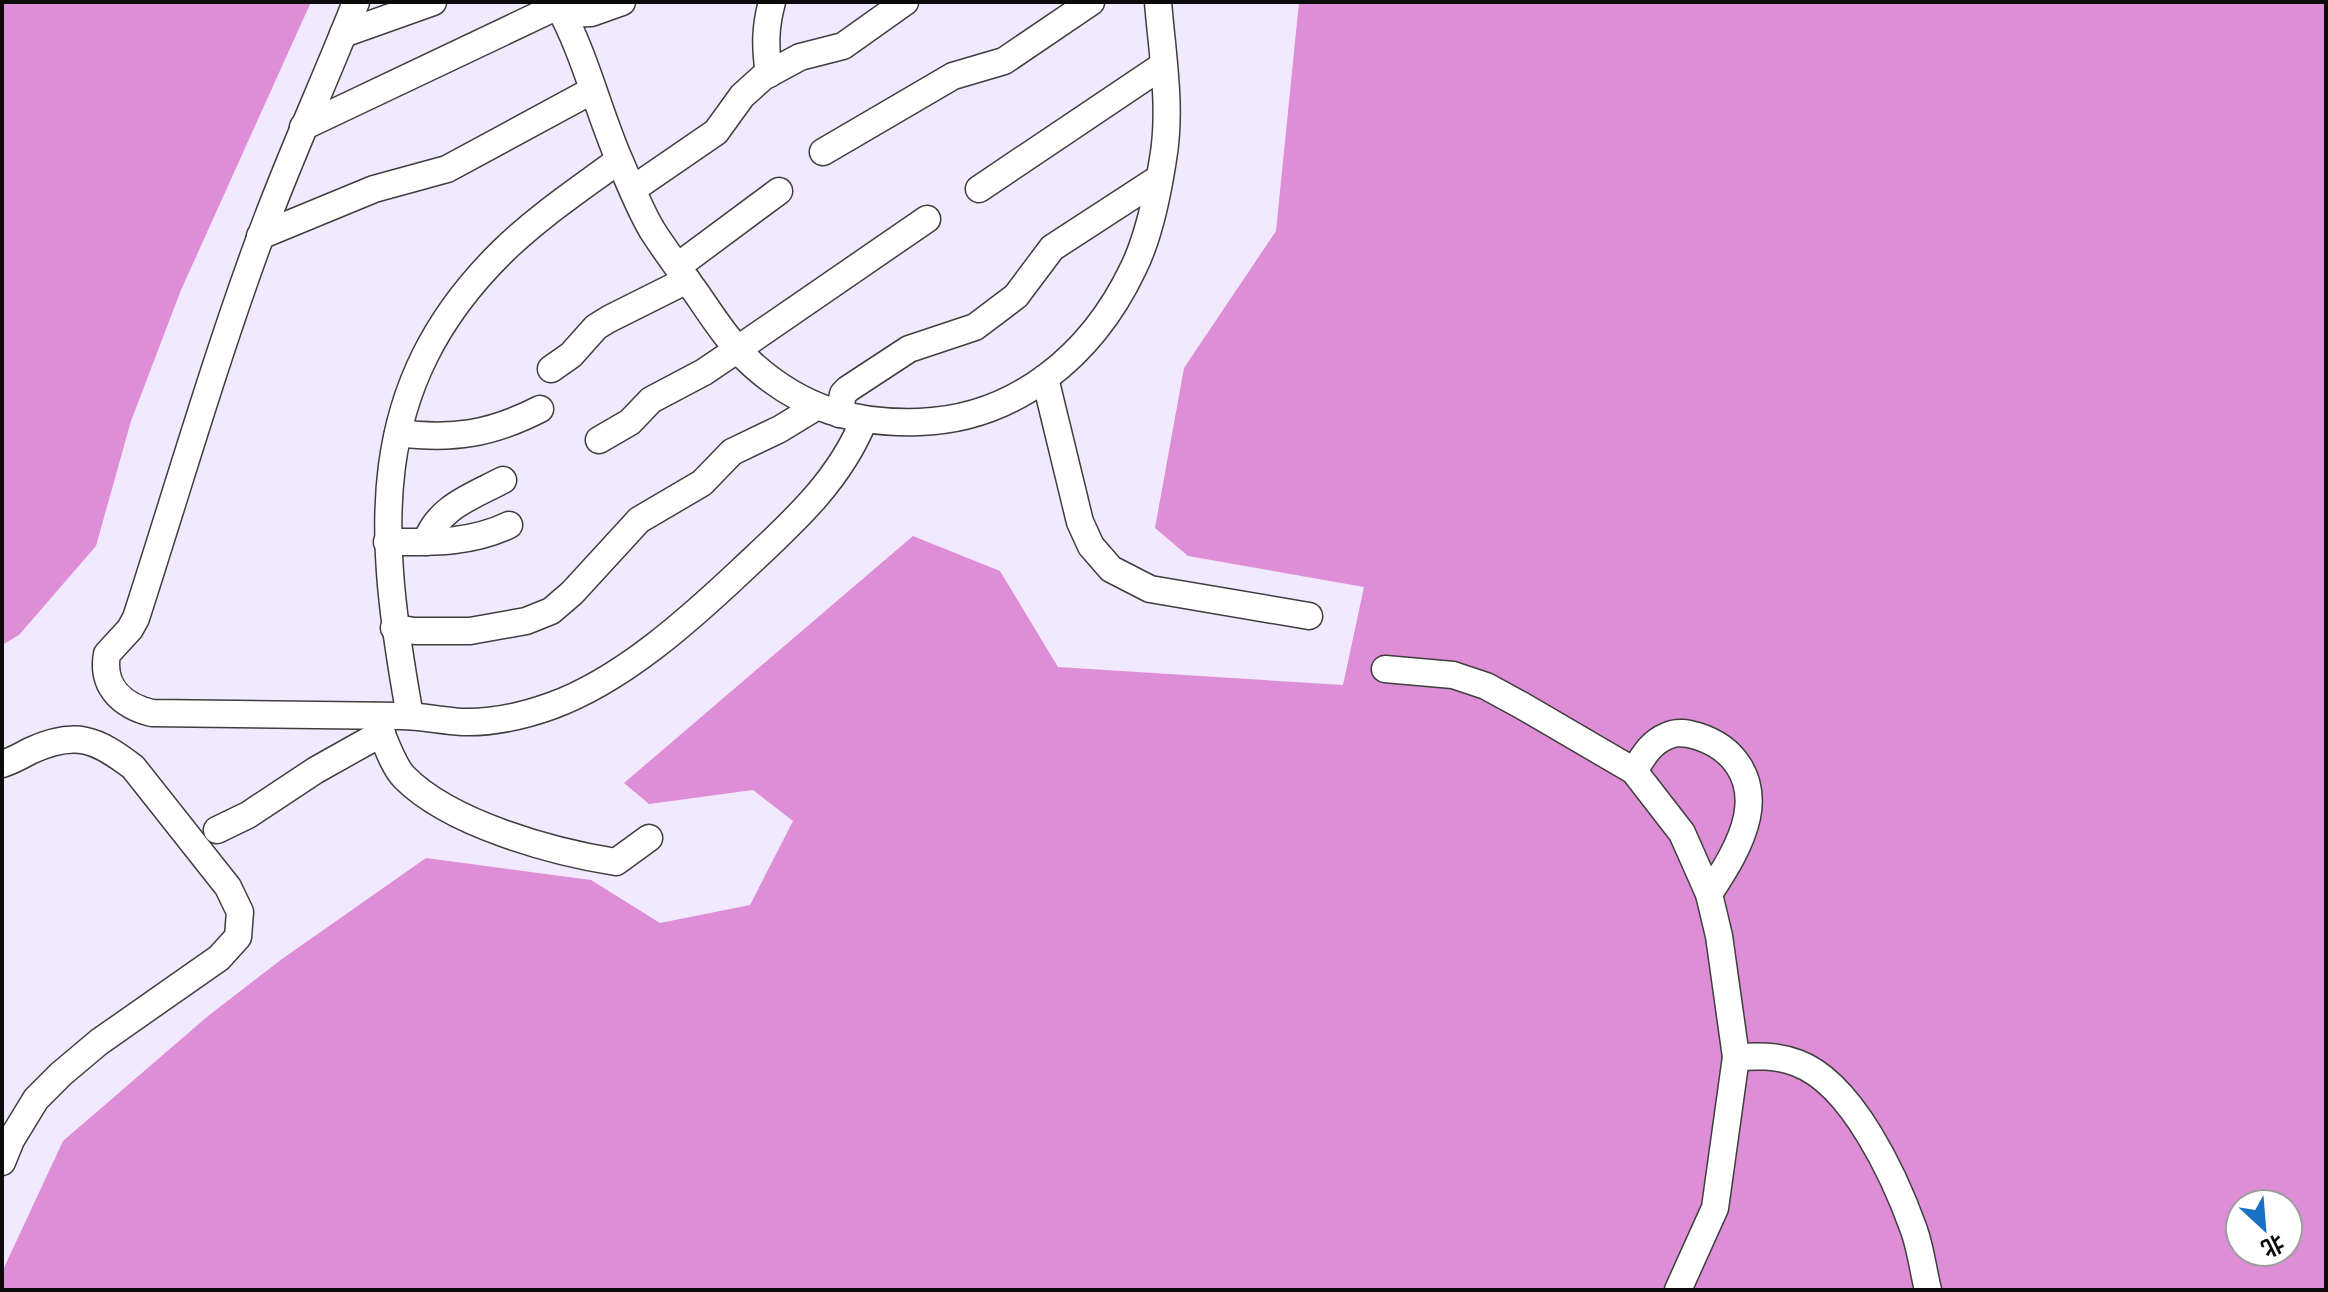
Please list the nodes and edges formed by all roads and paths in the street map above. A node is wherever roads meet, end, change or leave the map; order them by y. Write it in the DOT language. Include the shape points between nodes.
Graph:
graph roads {
  1 [pos="356,2"];
  2 [pos="433,2"];
  3 [pos="622,2"];
  4 [pos="772,2"];
  5 [pos="905,2"];
  6 [pos="1091,2"];
  7 [pos="1158,2"];
  8 [pos="559,7"];
  9 [pos="343,34"];
  10 [pos="1162,66"];
  11 [pos="769,74"];
  12 [pos="593,90"];
  13 [pos="303,127"];
  14 [pos="823,152"];
  15 [pos="619,160"];
  16 [pos="1158,179"];
  17 [pos="633,189"];
  18 [pos="979,189"];
  19 [pos="779,191"];
  20 [pos="927,219"];
  21 [pos="260,236"];
  22 [pos="683,273"];
  23 [pos="738,349"];
  24 [pos="551,369"];
  25 [pos="1045,378"];
  26 [pos="540,409"];
  27 [pos="839,414"];
  28 [pos="398,433"];
  29 [pos="599,440"];
  30 [pos="503,480"];
  31 [pos="509,525"];
  32 [pos="387,542"];
  33 [pos="426,542"];
  34 [pos="1309,616"];
  35 [pos="394,628"];
  36 [pos="1385,669"];
  37 [pos="410,716"];
  38 [pos="378,724"];
  39 [pos="2,764"];
  40 [pos="1634,771"];
  41 [pos="217,830"];
  42 [pos="649,838"];
  43 [pos="1709,894"];
  44 [pos="1736,1057"];
  45 [pos="11,1121"];
  46 [pos="2,1162"];
  47 [pos="1678,1290"];
  48 [pos="1928,1290"];
  1 -- 9 [label="street"];
  2 -- 9 [label="street"];
  3 -- 8 [label="street" via="591,13"];
  4 -- 11 [label="street" via="765,46"];
  5 -- 11 [label="street" via="843,46 800,57"];
  6 -- 14 [label="street" via="1004,61 953,76"];
  7 -- 10 [label="street"];
  8 -- 12 [label="street"];
  8 -- 13 [label="street"];
  9 -- 13 [label="street"];
  10 -- 16 [label="street" via="1166,119"];
  10 -- 18 [label="street"];
  11 -- 17 [label="street" via="742,96 724,125 704,143"];
  12 -- 15 [label="street"];
  12 -- 21 [label="street" via="447,169 374,189"];
  13 -- 21 [label="street"];
  15 -- 17 [label="street"];
  15 -- 28 [label="street" via="531,226 470,287 436,335 406,400"];
  16 -- 25 [label="street" via="1134,267 1114,305"];
  16 -- 27 [label="street" via="1052,248 1024,288 975,327 909,349 848,389"];
  17 -- 22 [label="street" via="652,229"];
  19 -- 22 [label="street"];
  20 -- 23 [label="street"];
  21 -- 38 [label="street" via="136,618 107,654 108,680 123,700 152,713"];
  22 -- 23 [label="street"];
  22 -- 24 [label="street" via="596,327"];
  23 -- 27 [label="street" via="781,389"];
  23 -- 29 [label="street" via="663,392 630,422"];
  25 -- 27 [label="street" via="1000,405 959,419 884,423"];
  25 -- 34 [label="street" via="1080,522 1091,546 1111,569 1150,589"];
  26 -- 28 [label="street" via="478,433"];
  27 -- 35 [label="street" via="780,429 732,452 702,483 639,520 551,611 470,631"];
  27 -- 37 [label="street" via="853,448 839,470 774,540 619,671 571,698 516,716 461,722"];
  28 -- 32 [label="street" via="389,478"];
  30 -- 33 [label="street" via="449,510 431,528"];
  31 -- 33 [label="street" via="466,540"];
  32 -- 33 [label="street"];
  32 -- 35 [label="street"];
  35 -- 37 [label="street"];
  36 -- 40 [label="street" via="1453,675 1486,686"];
  37 -- 38 [label="street"];
  38 -- 41 [label="street" via="248,815"];
  38 -- 42 [label="street" via="403,776 441,804 506,835 570,855 616,862"];
  39 -- 45 [label="street" via="48,744 96,741 133,767 228,887 241,925 232,947 76,1060"];
  40 -- 43 [label="street" via="1682,833"];
  40 -- 43 [label="street" via="1649,747 1685,732 1725,747 1743,771 1747,816"];
  43 -- 44 [label="street"];
  44 -- 47 [label="street" via="1715,1208"];
  44 -- 48 [label="street" via="1798,1063 1843,1097 1890,1175 1914,1231"];
  45 -- 46 [label="street"];
}
